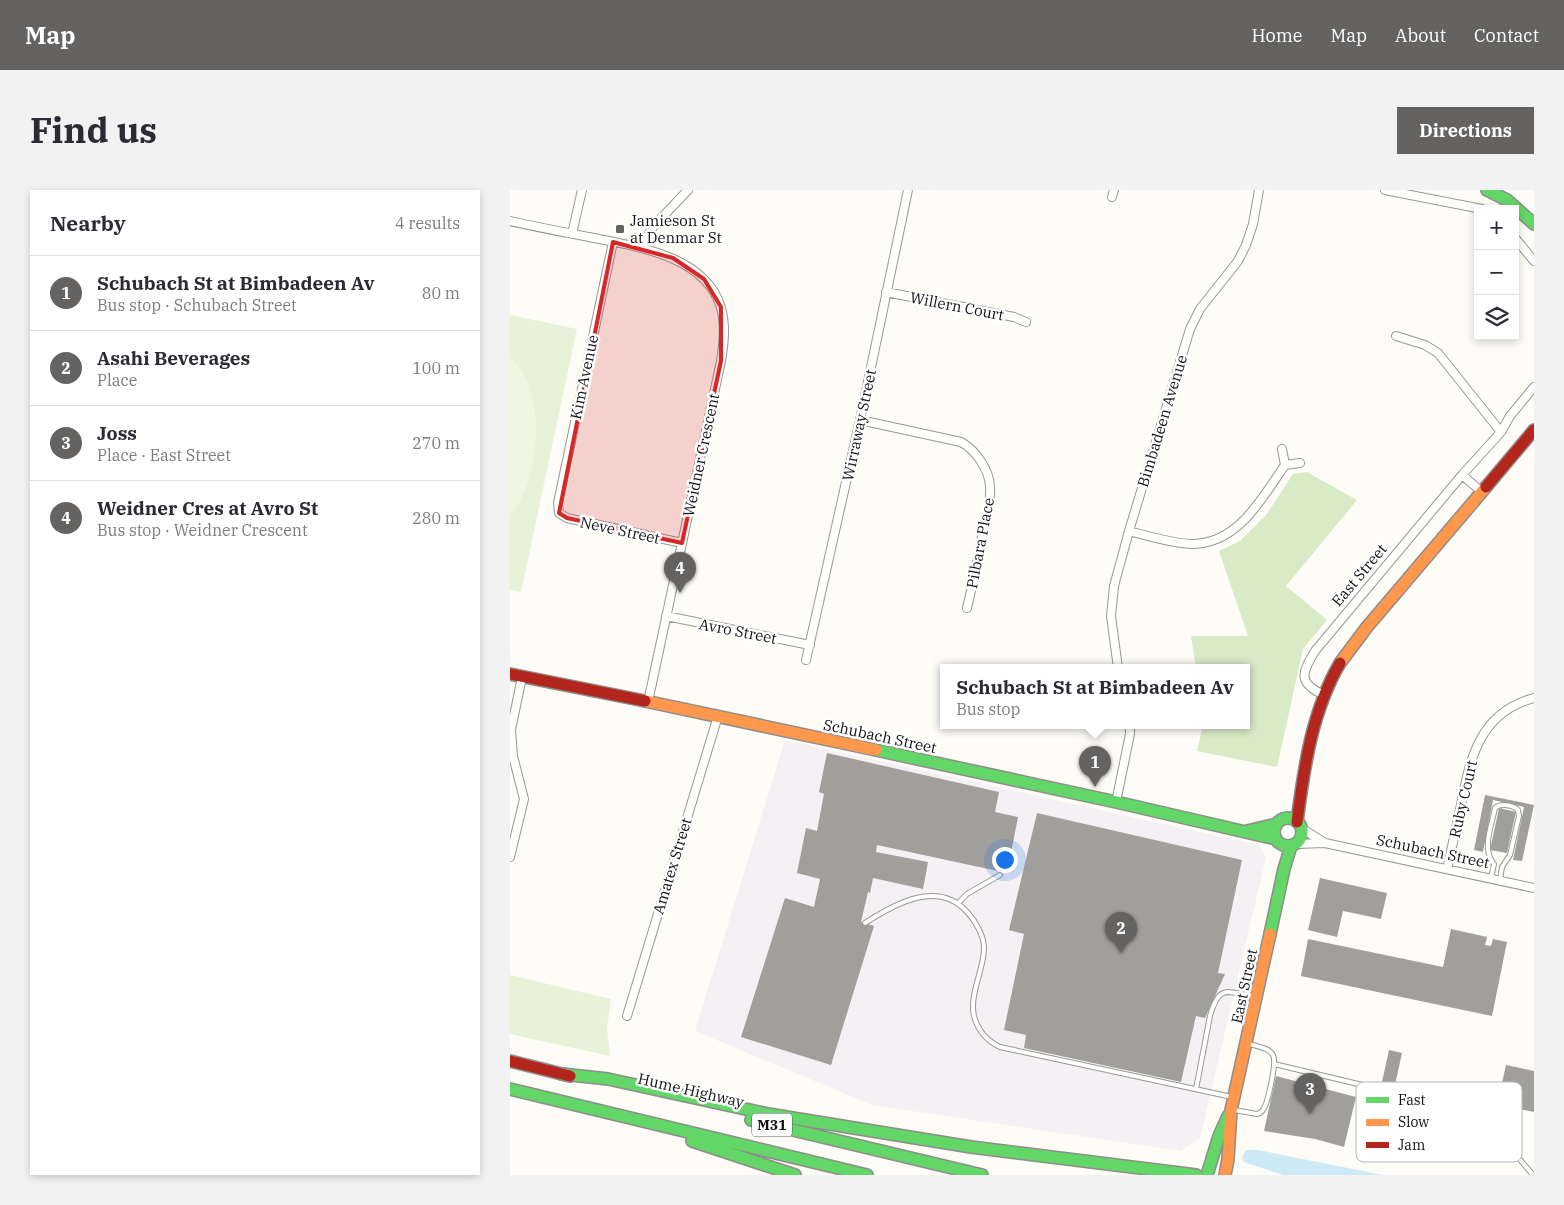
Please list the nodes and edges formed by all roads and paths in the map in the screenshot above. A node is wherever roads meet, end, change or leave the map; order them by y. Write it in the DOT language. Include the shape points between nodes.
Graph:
graph roads {
  1 [pos="582,190"];
  2 [pos="688,190"];
  3 [pos="908,190"];
  4 [pos="1259,190"];
  5 [pos="1385,190"];
  6 [pos="1487,190"];
  7 [pos="1474,207"];
  8 [pos="510,221"];
  9 [pos="1534,224"];
  10 [pos="572,234"];
  11 [pos="613,242"];
  12 [pos="1519,243"];
  13 [pos="643,248"];
  14 [pos="1534,261"];
  15 [pos="886,292"];
  16 [pos="1026,322"];
  17 [pos="1396,336"];
  18 [pos="1534,387"];
  19 [pos="860,420"];
  20 [pos="1534,430"];
  21 [pos="1501,432"];
  22 [pos="1282,449"];
  23 [pos="1300,463"];
  24 [pos="1285,465"];
  25 [pos="1462,475"];
  26 [pos="1482,492"];
  27 [pos="559,513"];
  28 [pos="1129,531"];
  29 [pos="682,543"];
  30 [pos="967,608"];
  31 [pos="666,616"];
  32 [pos="810,645"];
  33 [pos="806,660"];
  34 [pos="1117,664"];
  35 [pos="510,674"];
  36 [pos="522,677"];
  37 [pos="1324,695"];
  38 [pos="1534,698"];
  39 [pos="648,702"];
  40 [pos="718,716"];
  41 [pos="1130,729"];
  42 [pos="1301,788"];
  43 [pos="1116,802"];
  44 [pos="1280,822"];
  45 [pos="1299,825"];
  46 [pos="1243,832"];
  47 [pos="1286,843"];
  48 [pos="1325,843"];
  49 [pos="510,857"];
  50 [pos="1448,869"];
  51 [pos="1000,876"];
  52 [pos="1491,878"];
  53 [pos="1500,880"];
  54 [pos="1534,888"];
  55 [pos="958,903"];
  56 [pos="865,923"];
  57 [pos="1257,997"];
  58 [pos="627,1016"];
  59 [pos="1246,1043"];
  60 [pos="510,1061"];
  61 [pos="1274,1064"];
  62 [pos="562,1074"];
  63 [pos="1356,1083"];
  64 [pos="1196,1089"];
  65 [pos="510,1091"];
  66 [pos="1234,1097"];
  67 [pos="1231,1110"];
  68 [pos="1522,1162"];
  69 [pos="796,1175"];
  70 [pos="867,1175"];
  71 [pos="982,1175"];
  72 [pos="1196,1175"];
  73 [pos="1207,1175"];
  74 [pos="1225,1175"];
  75 [pos="1533,1175"];
  1 -- 10 [label="street"];
  2 -- 13 [label="street" via="651,229"];
  3 -- 15 [label="street, Wirraway Street"];
  4 -- 28 [label="street, Bimbadeen Avenue" via="1242,253 1200,309 1190,329"];
  5 -- 7 [label="street"];
  6 -- 9 [label="main road" via="1513,204"];
  8 -- 10 [label="street, Weidner Crescent"];
  10 -- 11 [label="street, Weidner Crescent"];
  11 -- 13 [label="street, Weidner Crescent"];
  11 -- 27 [label="street, Kim Avenue" via="558,503"];
  12 -- 14 [label="street"];
  13 -- 29 [label="street, Weidner Crescent" via="672,258 704,279 721,307 724,322 721,361"];
  15 -- 16 [label="street, Willern Court"];
  15 -- 19 [label="street, Wirraway Street"];
  17 -- 21 [label="street" via="1425,345 1438,353"];
  18 -- 21 [label="street, East Street"];
  19 -- 30 [label="street, Pilbara Place" via="962,442 983,464 990,486 989,505"];
  19 -- 32 [label="street, Wirraway Street"];
  20 -- 26 [label="main road"];
  21 -- 25 [label="street, East Street"];
  22 -- 24 [label="street"];
  23 -- 24 [label="street"];
  24 -- 28 [label="street" via="1249,517 1218,537 1193,544"];
  25 -- 26 [label="street"];
  25 -- 37 [label="street, East Street" via="1311,657 1305,682"];
  26 -- 37 [label="main road" via="1347,652"];
  27 -- 29 [label="street, Neve Street" via="567,518"];
  28 -- 34 [label="street, Bimbadeen Avenue" via="1114,586 1111,616"];
  29 -- 31 [label="street, Weidner Crescent"];
  31 -- 32 [label="street, Avro Street"];
  31 -- 39 [label="street, Weidner Crescent"];
  32 -- 33 [label="street, Wirraway Street"];
  35 -- 36 [label="main road, Schubach Street"];
  36 -- 39 [label="main road, Schubach Street"];
  36 -- 49 [label="street" via="511,730 512,751 524,799"];
  37 -- 42 [label="main road"];
  38 -- 50 [label="street, Ruby Court" via="1514,706 1498,718 1477,746 1467,774"];
  39 -- 40 [label="main road, Schubach Street"];
  40 -- 43 [label="main road, Schubach Street"];
  40 -- 58 [label="street, Amatex Street"];
  41 -- 43 [label="street"];
  42 -- 44 [label="main road"];
  42 -- 45 [label="main road"];
  43 -- 46 [label="main road, Schubach Street"];
  44 -- 45 [label="main road" via="1290,819"];
  44 -- 46 [label="main road, Schubach Street"];
  44 -- 47 [label="main road" via="1274,829"];
  45 -- 47 [label="main road" via="1301,837"];
  45 -- 48 [label="street, Schubach Street"];
  46 -- 47 [label="main road, Schubach Street"];
  47 -- 48 [label="street, Schubach Street"];
  47 -- 57 [label="main road, East Street" via="1284,870"];
  48 -- 50 [label="street, Schubach Street"];
  50 -- 52 [label="street, Schubach Street"];
  51 -- 55 [label="lane" via="967,894"];
  52 -- 53 [label="street, Schubach Street"];
  52 -- 53 [label="lane" via="1494,864 1487,849 1496,808 1500,805 1514,807 1519,816"];
  53 -- 54 [label="street, Schubach Street"];
  55 -- 56 [label="lane" via="940,896 926,896 882,911"];
  55 -- 64 [label="lane" via="971,916 983,942 973,1006 977,1024 987,1039 1000,1047"];
  57 -- 59 [label="main road, East Street"];
  57 -- 64 [label="lane" via="1225,991 1220,993 1210,1016"];
  59 -- 61 [label="lane" via="1272,1053"];
  59 -- 66 [label="main road, East Street"];
  60 -- 62 [label="main road, Hume Highway / M31"];
  61 -- 63 [label="lane"];
  61 -- 67 [label="lane" via="1261,1112"];
  62 -- 71 [label="main road, Hume Highway / M31"];
  62 -- 72 [label="main road" via="608,1080 768,1114 933,1141"];
  64 -- 66 [label="lane"];
  65 -- 69 [label="main road" via="701,1144"];
  65 -- 70 [label="main road, M31"];
  66 -- 67 [label="main road, East Street"];
  67 -- 73 [label="main road, East Street"];
  67 -- 74 [label="main road, East Street"];
  68 -- 75 [label="lane"];
}
